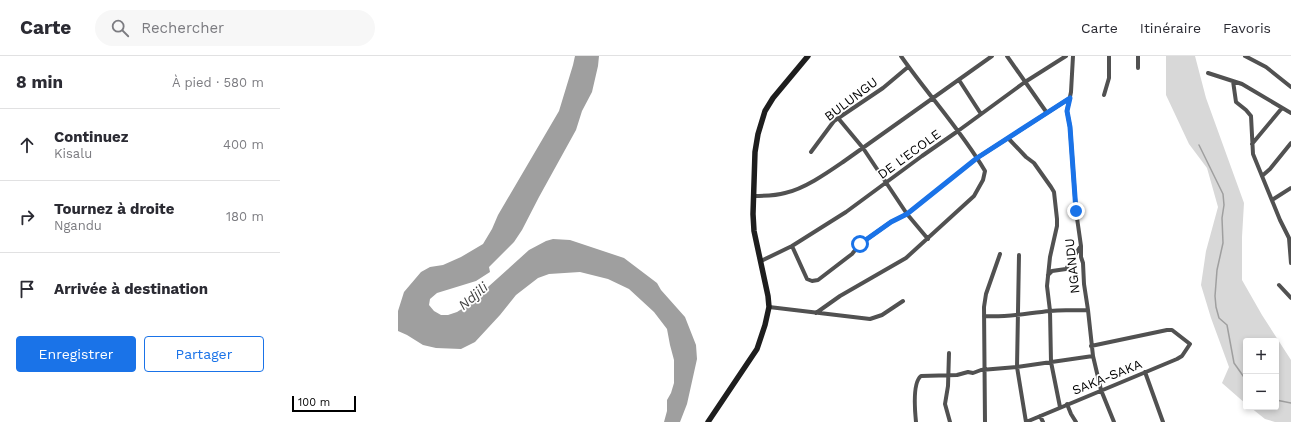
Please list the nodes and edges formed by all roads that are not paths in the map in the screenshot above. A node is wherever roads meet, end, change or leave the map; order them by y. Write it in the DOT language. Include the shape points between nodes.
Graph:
graph roads {
  1 [pos="808,56"];
  2 [pos="901,56"];
  3 [pos="992,56"];
  4 [pos="1007,56"];
  5 [pos="1066,56"];
  6 [pos="1074,56"];
  7 [pos="1109,56"];
  8 [pos="1138,56"];
  9 [pos="1245,56"];
  10 [pos="908,67"];
  11 [pos="1138,68"];
  12 [pos="1208,73"];
  13 [pos="959,80"];
  14 [pos="1233,81"];
  15 [pos="1025,82"];
  16 [pos="1291,86"];
  17 [pos="1104,95"];
  18 [pos="932,98"];
  19 [pos="1070,98"];
  20 [pos="1282,108"];
  21 [pos="1047,112"];
  22 [pos="1291,113"];
  23 [pos="981,114"];
  24 [pos="838,118"];
  25 [pos="958,131"];
  26 [pos="1008,138"];
  27 [pos="1291,143"];
  28 [pos="1252,144"];
  29 [pos="863,148"];
  30 [pos="811,152"];
  31 [pos="977,158"];
  32 [pos="1262,176"];
  33 [pos="887,182"];
  34 [pos="1291,188"];
  35 [pos="754,196"];
  36 [pos="1272,200"];
  37 [pos="907,214"];
  38 [pos="1290,237"];
  39 [pos="928,239"];
  40 [pos="792,246"];
  41 [pos="1081,246"];
  42 [pos="1000,254"];
  43 [pos="1019,256"];
  44 [pos="760,261"];
  45 [pos="1291,263"];
  46 [pos="1048,275"];
  47 [pos="1279,285"];
  48 [pos="1291,298"];
  49 [pos="903,301"];
  50 [pos="769,307"];
  51 [pos="1088,310"];
  52 [pos="1050,311"];
  53 [pos="816,313"];
  54 [pos="1017,315"];
  55 [pos="984,316"];
  56 [pos="1091,346"];
  57 [pos="948,353"];
  58 [pos="1092,356"];
  59 [pos="1051,362"];
  60 [pos="1017,367"];
  61 [pos="985,370"];
  62 [pos="1145,372"];
  63 [pos="947,375"];
  64 [pos="1101,390"];
  65 [pos="1067,404"];
  66 [pos="1060,407"];
  67 [pos="1040,416"];
  68 [pos="708,422"];
  69 [pos="916,422"];
  70 [pos="950,422"];
  71 [pos="985,422"];
  72 [pos="1026,422"];
  73 [pos="1043,422"];
  74 [pos="1076,422"];
  75 [pos="1114,422"];
  76 [pos="1163,422"];
  1 -- 35 [label="street" via="773,98 766,111 755,152"];
  2 -- 10 [label="street"];
  3 -- 13 [label="street"];
  4 -- 15 [label="street"];
  5 -- 15 [label="street, DE L'ECOLE"];
  6 -- 19 [label="street, NGANDU"];
  7 -- 17 [label="street" via="1109,78"];
  8 -- 11 [label="street"];
  9 -- 16 [label="street" via="1266,66"];
  10 -- 18 [label="street"];
  10 -- 24 [label="street, BULUNGU" via="883,88"];
  12 -- 14 [label="street"];
  13 -- 18 [label="street"];
  13 -- 23 [label="street"];
  14 -- 20 [label="street"];
  14 -- 28 [label="street" via="1236,100 1251,116"];
  15 -- 21 [label="street"];
  15 -- 23 [label="street, DE L'ECOLE"];
  18 -- 25 [label="street"];
  18 -- 29 [label="street"];
  19 -- 21 [label="street"];
  19 -- 41 [label="street, NGANDU" via="1067,111"];
  20 -- 22 [label="street"];
  20 -- 28 [label="street"];
  21 -- 26 [label="street"];
  23 -- 25 [label="street, DE L'ECOLE"];
  24 -- 29 [label="street"];
  24 -- 30 [label="street, BULUNGU"];
  25 -- 31 [label="street"];
  25 -- 33 [label="street, DE L'ECOLE"];
  26 -- 31 [label="street"];
  26 -- 46 [label="street" via="1034,163 1054,192 1057,226"];
  27 -- 32 [label="street"];
  28 -- 32 [label="street" via="1253,154"];
  29 -- 33 [label="street"];
  29 -- 35 [label="street" via="806,184 786,193"];
  31 -- 37 [label="street"];
  31 -- 39 [label="street" via="985,175 974,196"];
  32 -- 36 [label="street"];
  33 -- 37 [label="street"];
  33 -- 40 [label="street, DE L'ECOLE"];
  34 -- 36 [label="street"];
  35 -- 44 [label="street" via="754,230"];
  36 -- 38 [label="street"];
  37 -- 39 [label="street"];
  37 -- 40 [label="street" via="860,244 852,254 816,281 808,279"];
  38 -- 45 [label="street"];
  39 -- 53 [label="street" via="906,258"];
  40 -- 44 [label="street, DE L'ECOLE"];
  41 -- 46 [label="street" via="1066,269 1052,271"];
  41 -- 51 [label="street, NGANDU"];
  42 -- 55 [label="street" via="986,294"];
  43 -- 54 [label="street"];
  44 -- 50 [label="street"];
  46 -- 52 [label="street" via="1046,286"];
  47 -- 48 [label="street"];
  49 -- 53 [label="street" via="876,318"];
  50 -- 53 [label="street"];
  50 -- 68 [label="street" via="757,349"];
  51 -- 52 [label="street"];
  51 -- 56 [label="street, NGANDU"];
  52 -- 54 [label="street"];
  52 -- 59 [label="street"];
  54 -- 55 [label="street"];
  54 -- 60 [label="street"];
  55 -- 61 [label="street"];
  56 -- 58 [label="street, NGANDU"];
  56 -- 62 [label="street, SAKA-SAKA" via="1167,330 1172,330 1190,344 1182,356"];
  57 -- 63 [label="street"];
  58 -- 59 [label="street"];
  58 -- 64 [label="street, NGANDU"];
  59 -- 60 [label="street"];
  59 -- 66 [label="street"];
  60 -- 61 [label="street"];
  60 -- 72 [label="street"];
  61 -- 63 [label="street"];
  61 -- 71 [label="street"];
  62 -- 64 [label="street, SAKA-SAKA"];
  62 -- 76 [label="street"];
  63 -- 69 [label="street" via="918,378 914,403"];
  63 -- 70 [label="street" via="945,404"];
  64 -- 65 [label="street, SAKA-SAKA"];
  64 -- 75 [label="street, NGANDU"];
  65 -- 66 [label="street, SAKA-SAKA"];
  65 -- 74 [label="street"];
  66 -- 67 [label="street, SAKA-SAKA"];
  67 -- 72 [label="street, SAKA-SAKA"];
  67 -- 73 [label="street"];
}
